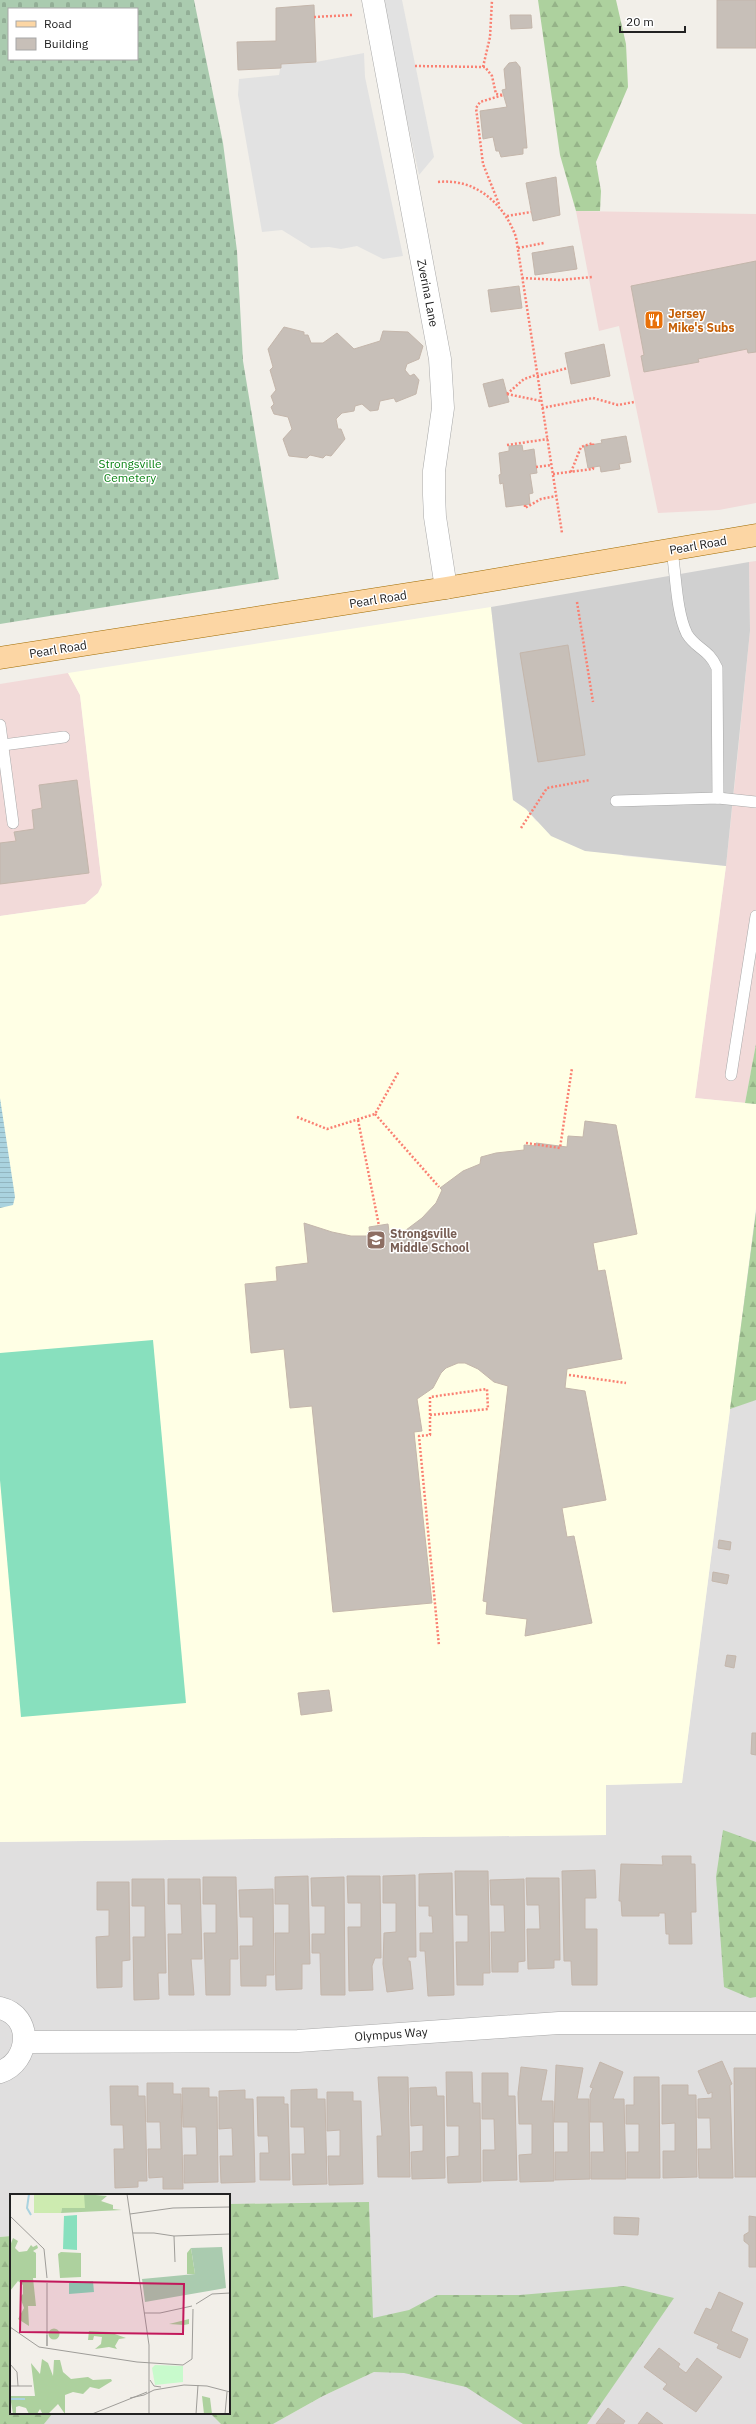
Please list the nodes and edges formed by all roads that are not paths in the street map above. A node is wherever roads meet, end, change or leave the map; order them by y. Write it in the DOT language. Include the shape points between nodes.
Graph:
graph roads {
  1 [pos="373,0"];
  2 [pos="756,535"];
  3 [pos="672,558"];
  4 [pos="446,588"];
  5 [pos="0,658"];
  6 [pos="0,725"];
  7 [pos="64,737"];
  8 [pos="3,745"];
  9 [pos="718,798"];
  10 [pos="616,801"];
  11 [pos="756,802"];
  12 [pos="13,823"];
  13 [pos="756,916"];
  14 [pos="731,1075"];
  15 [pos="0,2008"];
  16 [pos="756,2023"];
  17 [pos="25,2042"];
  18 [pos="0,2072"];
  1 -- 4 [label="street, Zverina Lane" via="441,365 444,408 434,471 434,495"];
  2 -- 4 [label="main road, Pearl Road"];
  3 -- 9 [label="lane" via="683,624 688,635 712,656 717,668"];
  4 -- 5 [label="main road, Pearl Road"];
  6 -- 8 [label="lane"];
  7 -- 8 [label="lane"];
  8 -- 12 [label="lane"];
  9 -- 10 [label="lane"];
  9 -- 11 [label="lane"];
  13 -- 14 [label="lane"];
  15 -- 17 [label="street" via="12,2014 19,2022 24,2031"];
  16 -- 17 [label="street, Olympus Way" via="558,2022 298,2041"];
  17 -- 18 [label="street" via="17,2061"];
}
